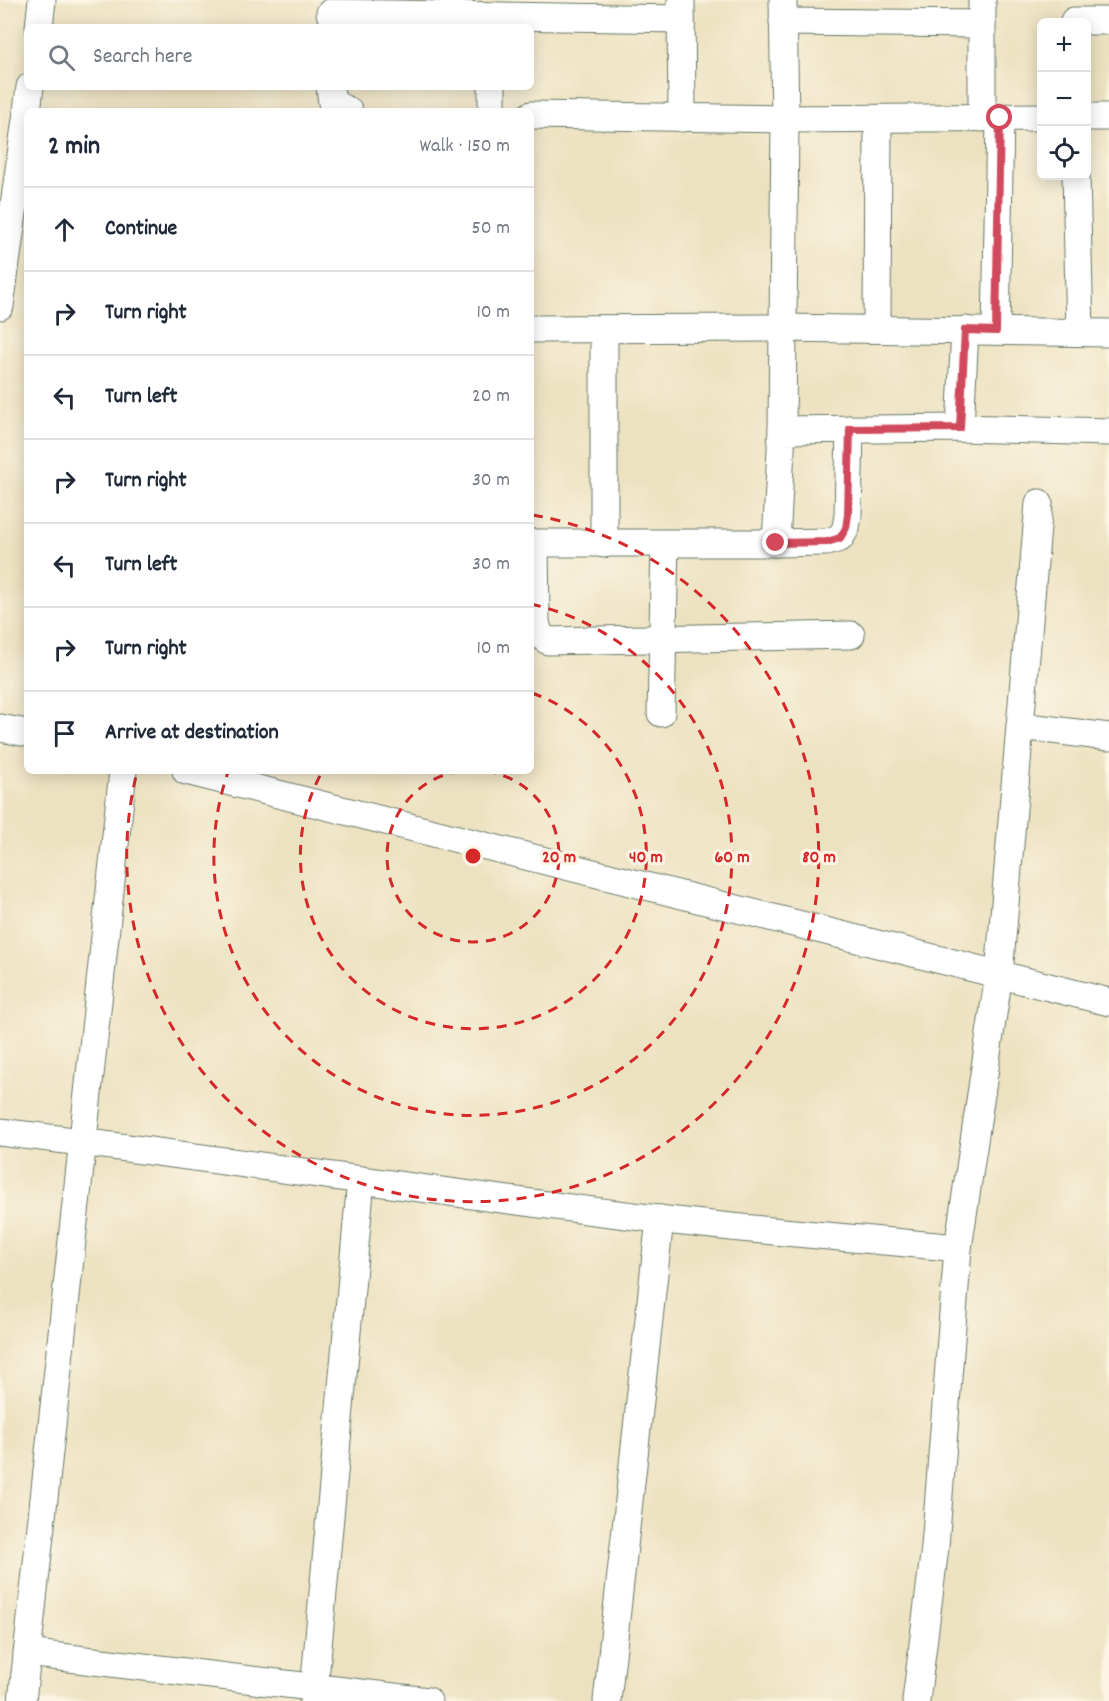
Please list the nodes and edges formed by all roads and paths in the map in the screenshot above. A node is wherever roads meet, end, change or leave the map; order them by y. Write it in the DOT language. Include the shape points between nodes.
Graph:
graph roads {
  1 [pos="42,0"];
  2 [pos="582,9"];
  3 [pos="681,10"];
  4 [pos="783,11"];
  5 [pos="879,11"];
  6 [pos="982,12"];
  7 [pos="330,13"];
  8 [pos="492,14"];
  9 [pos="1074,14"];
  10 [pos="1109,21"];
  11 [pos="39,24"];
  12 [pos="30,90"];
  13 [pos="330,90"];
  14 [pos="492,90"];
  15 [pos="27,108"];
  16 [pos="343,108"];
  17 [pos="492,108"];
  18 [pos="534,115"];
  19 [pos="1037,117"];
  20 [pos="1091,117"];
  21 [pos="1109,117"];
  22 [pos="682,118"];
  23 [pos="991,118"];
  24 [pos="785,119"];
  25 [pos="878,119"];
  26 [pos="24,133"];
  27 [pos="1076,180"];
  28 [pos="0,306"];
  29 [pos="783,328"];
  30 [pos="534,329"];
  31 [pos="603,329"];
  32 [pos="877,330"];
  33 [pos="965,330"];
  34 [pos="996,331"];
  35 [pos="1080,332"];
  36 [pos="1109,333"];
  37 [pos="960,428"];
  38 [pos="782,429"];
  39 [pos="850,429"];
  40 [pos="1109,432"];
  41 [pos="1039,503"];
  42 [pos="534,543"];
  43 [pos="776,543"];
  44 [pos="604,544"];
  45 [pos="665,545"];
  46 [pos="534,569"];
  47 [pos="851,634"];
  48 [pos="663,637"];
  49 [pos="661,713"];
  50 [pos="1020,726"];
  51 [pos="0,728"];
  52 [pos="24,732"];
  53 [pos="1109,737"];
  54 [pos="123,774"];
  55 [pos="198,774"];
  56 [pos="999,974"];
  57 [pos="1109,1002"];
  58 [pos="0,1132"];
  59 [pos="82,1141"];
  60 [pos="361,1180"];
  61 [pos="660,1220"];
  62 [pos="958,1248"];
  63 [pos="27,1653"];
  64 [pos="314,1694"];
  65 [pos="22,1701"];
  66 [pos="428,1701"];
  67 [pos="607,1701"];
  68 [pos="916,1701"];
  1 -- 11 [label="street"];
  2 -- 3 [label="street"];
  2 -- 8 [label="street"];
  3 -- 22 [label="street"];
  4 -- 5 [label="street"];
  4 -- 24 [label="street"];
  5 -- 6 [label="street"];
  6 -- 23 [label="street"];
  7 -- 8 [label="street"];
  9 -- 10 [label="street"];
  12 -- 15 [label="street"];
  13 -- 16 [label="street" via="332,103"];
  14 -- 17 [label="street"];
  18 -- 22 [label="street"];
  19 -- 23 [label="street"];
  20 -- 21 [label="street"];
  22 -- 24 [label="street"];
  23 -- 25 [label="street"];
  23 -- 34 [label="street"];
  24 -- 25 [label="street"];
  24 -- 29 [label="street"];
  25 -- 32 [label="street"];
  26 -- 28 [label="street"];
  27 -- 35 [label="street"];
  29 -- 31 [label="street"];
  29 -- 32 [label="street"];
  29 -- 38 [label="street"];
  30 -- 31 [label="street"];
  31 -- 44 [label="street"];
  32 -- 33 [label="street"];
  33 -- 34 [label="street"];
  33 -- 37 [label="street"];
  34 -- 35 [label="street"];
  35 -- 36 [label="street"];
  37 -- 39 [label="street"];
  37 -- 40 [label="street"];
  38 -- 39 [label="street"];
  38 -- 43 [label="street"];
  39 -- 43 [label="street" via="848,515 840,538"];
  41 -- 50 [label="street"];
  42 -- 44 [label="street"];
  43 -- 45 [label="street"];
  44 -- 45 [label="street"];
  45 -- 48 [label="street"];
  46 -- 48 [label="street" via="536,622 539,634 548,641"];
  47 -- 48 [label="street"];
  48 -- 49 [label="street"];
  50 -- 53 [label="street"];
  50 -- 56 [label="street"];
  51 -- 52 [label="street"];
  54 -- 59 [label="street"];
  55 -- 56 [label="street"];
  56 -- 57 [label="street"];
  56 -- 62 [label="street"];
  58 -- 59 [label="street"];
  59 -- 60 [label="street"];
  59 -- 63 [label="street"];
  60 -- 61 [label="street"];
  60 -- 64 [label="street"];
  61 -- 62 [label="street"];
  61 -- 67 [label="street"];
  62 -- 68 [label="street" via="935,1547"];
  63 -- 64 [label="street"];
  63 -- 65 [label="street"];
  64 -- 66 [label="street"];
}
